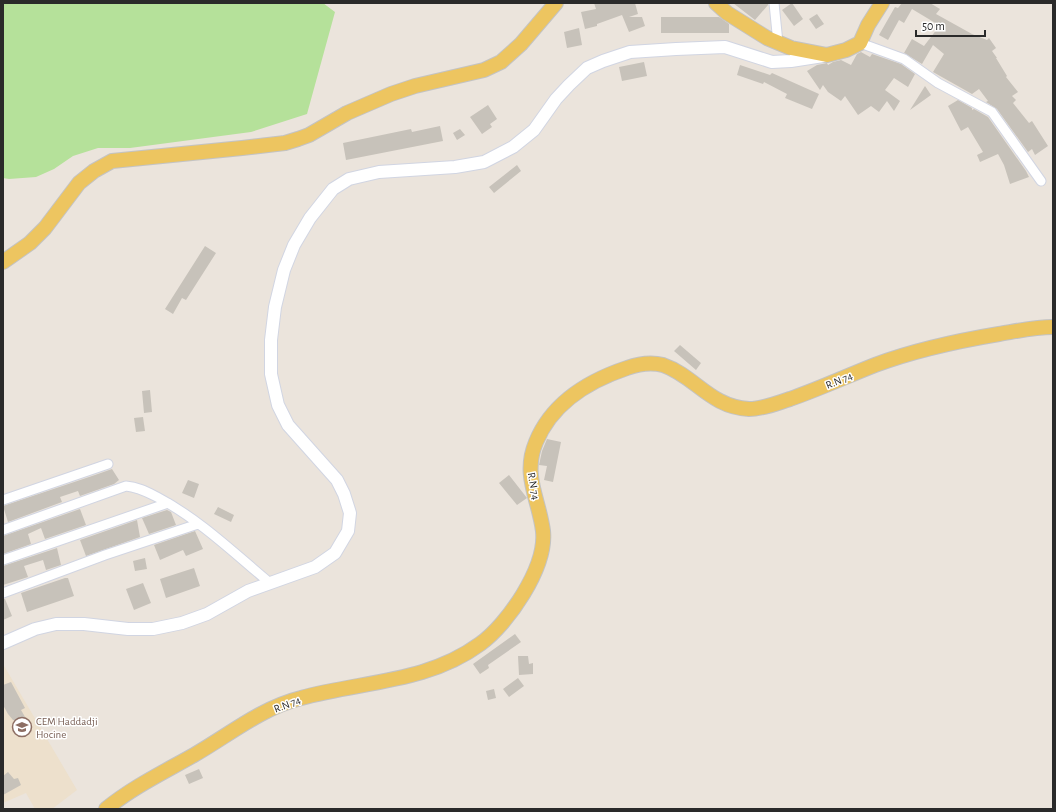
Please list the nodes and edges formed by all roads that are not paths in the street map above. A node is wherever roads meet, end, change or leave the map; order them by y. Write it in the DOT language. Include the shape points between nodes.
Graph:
graph roads {
  1 [pos="556,3"];
  2 [pos="716,3"];
  3 [pos="774,3"];
  4 [pos="882,3"];
  5 [pos="860,42"];
  6 [pos="778,43"];
  7 [pos="827,55"];
  8 [pos="1040,181"];
  9 [pos="3,262"];
  10 [pos="1053,327"];
  11 [pos="108,464"];
  12 [pos="3,500"];
  13 [pos="168,503"];
  14 [pos="198,524"];
  15 [pos="3,530"];
  16 [pos="3,560"];
  17 [pos="270,583"];
  18 [pos="3,593"];
  19 [pos="3,643"];
  20 [pos="106,809"];
  1 -- 9 [label="main road" via="521,44 501,62 484,70 392,94 347,113 298,140 112,161 79,183 45,228 30,243"];
  2 -- 6 [label="main road" via="727,13"];
  3 -- 6 [label="street"];
  4 -- 5 [label="main road"];
  5 -- 7 [label="main road" via="846,50"];
  5 -- 8 [label="street" via="904,59 938,83 992,112"];
  6 -- 7 [label="main road"];
  7 -- 17 [label="street" via="772,62 725,47 630,52 587,68 556,99 534,130 513,147 484,162 455,167 378,172 349,179 333,189 310,218 294,245 284,270 275,307 271,340 271,374 278,405 288,425 338,480 350,513 348,531 335,553 315,567"];
  10 -- 20 [label="main road, R.N 74" via="1038,327 927,348 767,407 749,409 728,405 712,398 677,372 661,364 628,367 601,379 576,392 559,406 536,443 530,462 530,475 544,535 541,554 518,603 505,622 482,643 455,660 428,671 300,698 278,706 149,779"];
  11 -- 12 [label="street"];
  13 -- 14 [label="street"];
  13 -- 15 [label="street" via="136,487 126,486"];
  13 -- 16 [label="street"];
  14 -- 17 [label="street"];
  14 -- 18 [label="street" via="104,554"];
  17 -- 19 [label="street" via="248,591 207,614 182,623 153,629 56,624 35,629"];
}
